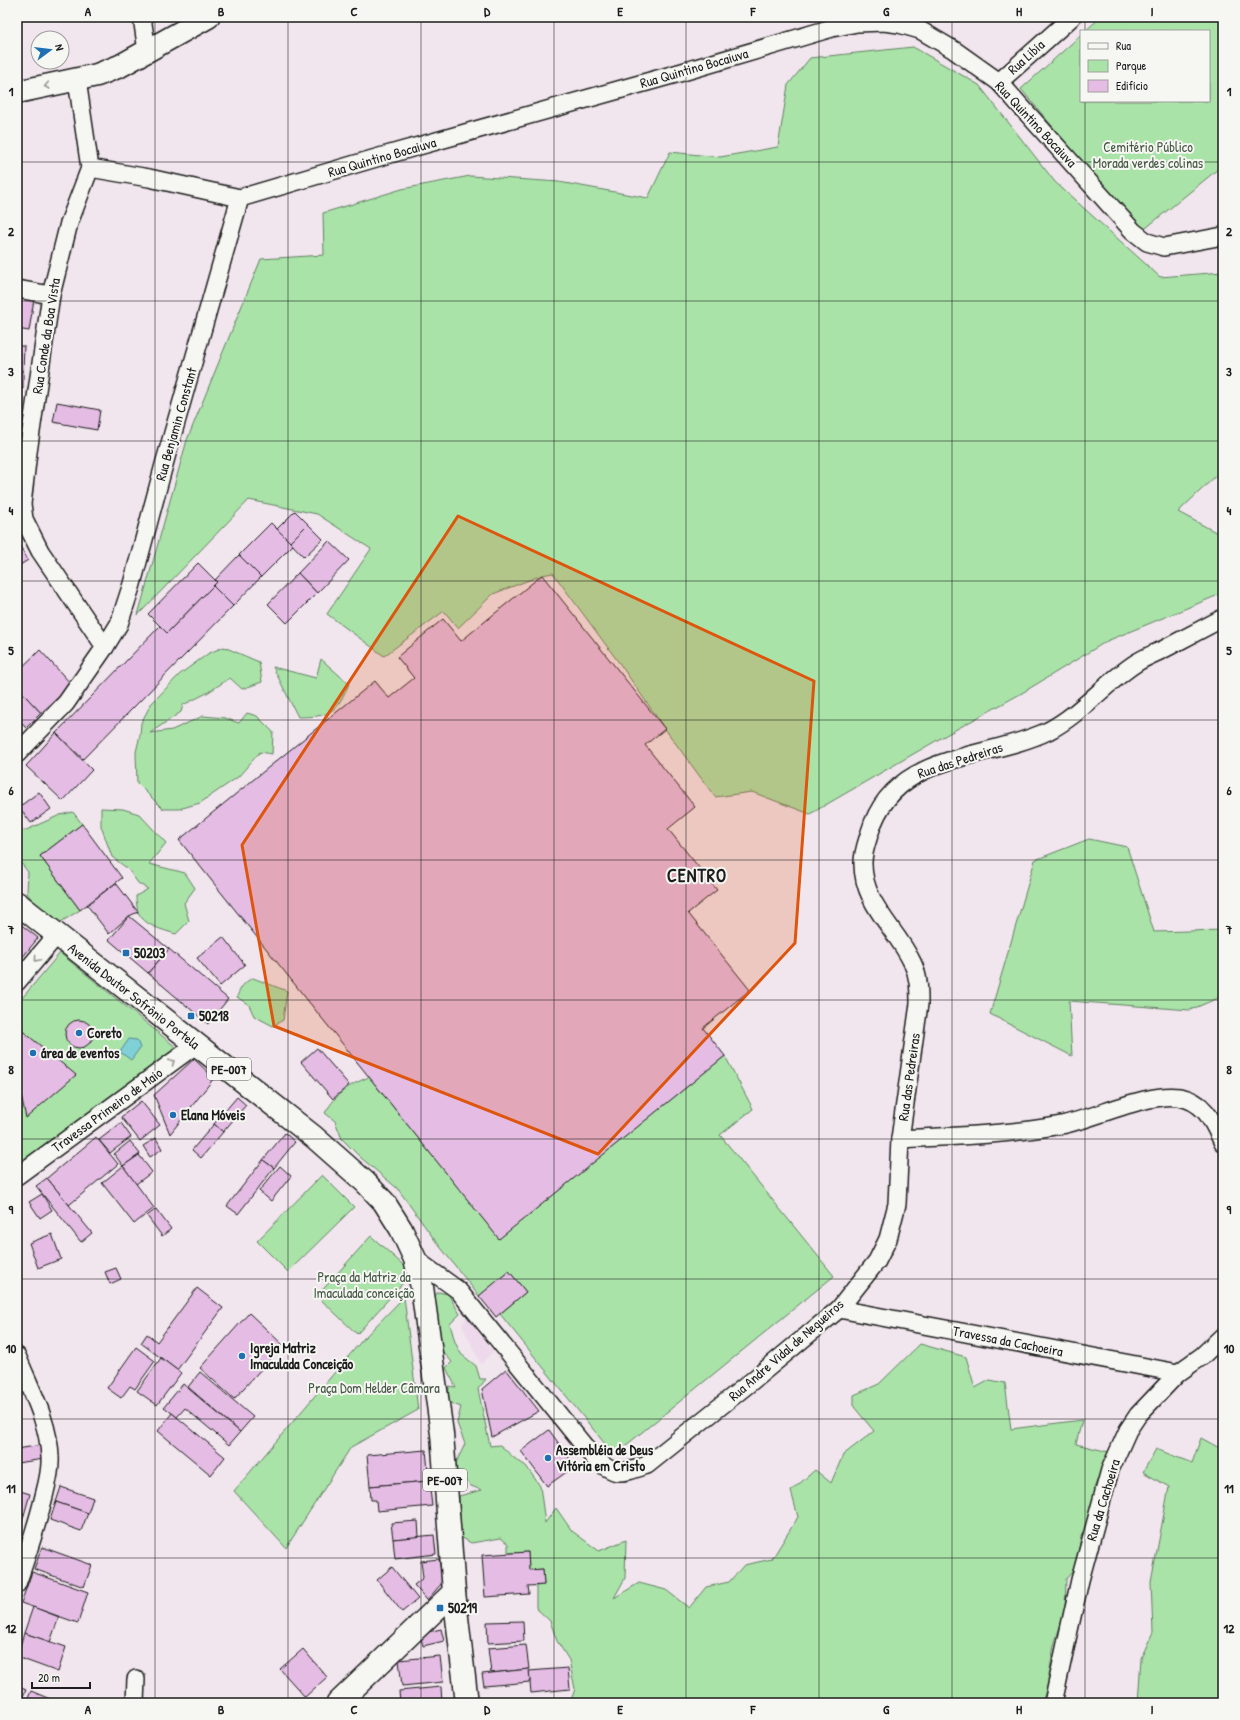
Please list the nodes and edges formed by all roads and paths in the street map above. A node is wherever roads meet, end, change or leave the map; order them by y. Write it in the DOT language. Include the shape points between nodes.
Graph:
graph roads {
  1 [pos="142,17"];
  2 [pos="208,17"];
  3 [pos="1072,17"];
  4 [pos="147,51"];
  5 [pos="77,80"];
  6 [pos="999,82"];
  7 [pos="17,92"];
  8 [pos="90,168"];
  9 [pos="240,198"];
  10 [pos="1223,236"];
  11 [pos="17,289"];
  12 [pos="51,295"];
  13 [pos="1223,618"];
  14 [pos="105,647"];
  15 [pos="17,754"];
  16 [pos="17,903"];
  17 [pos="56,936"];
  18 [pos="17,982"];
  19 [pos="197,1044"];
  20 [pos="900,1139"];
  21 [pos="1223,1142"];
  22 [pos="17,1176"];
  23 [pos="415,1259"];
  24 [pos="839,1309"];
  25 [pos="1223,1336"];
  26 [pos="17,1356"];
  27 [pos="1178,1373"];
  28 [pos="17,1584"];
  29 [pos="454,1592"];
  30 [pos="136,1679"];
  31 [pos="135,1703"];
  32 [pos="338,1703"];
  33 [pos="467,1703"];
  34 [pos="1053,1703"];
  1 -- 4 [label="street"];
  2 -- 4 [label="main road"];
  3 -- 6 [label="street, Rua Libia"];
  4 -- 5 [label="main road" via="120,66"];
  5 -- 7 [label="main road, one-way"];
  5 -- 8 [label="street, Rua Conde da Boa Vista"];
  6 -- 9 [label="street, Rua Quintino Bocaiuva" via="920,30 884,22 857,23 832,28"];
  6 -- 10 [label="street, Rua Quintino Bocaiuva" via="1133,231 1147,242 1164,247"];
  8 -- 9 [label="street, Rua Quintino Bocaiuva"];
  8 -- 12 [label="street, Rua Conde da Boa Vista" via="69,223"];
  9 -- 14 [label="street, Rua Benjamin Constant" via="128,597 119,624"];
  11 -- 12 [label="street"];
  12 -- 14 [label="street, Rua Conde da Boa Vista" via="28,452 22,504 24,519 40,551"];
  13 -- 20 [label="street, Rua das Pedreiras" via="1136,663 1049,730 934,766 912,776 888,796 877,813 863,860 863,876 873,903 912,962 919,986 919,1004"];
  14 -- 15 [label="street, Rua Benjamin Constant" via="66,703"];
  16 -- 17 [label="main road, Avenida Doutor Sofrônio Portela / PE-007"];
  17 -- 18 [label="street, one-way"];
  17 -- 19 [label="main road, Avenida Doutor Sofrônio Portela / PE-007"];
  22 -- 19 [label="street, Travessa Primeiro de Maio, one-way"];
  19 -- 23 [label="main road, Avenida Doutor Sofrônio Portela / PE-007" via="314,1137 365,1182 384,1202 401,1229"];
  20 -- 21 [label="street" via="992,1134 1063,1125 1168,1096 1200,1104 1208,1112"];
  20 -- 24 [label="street, Rua Andre Vidal de Negueiros" via="897,1204 888,1239 876,1261"];
  23 -- 24 [label="street, Rua Andre Vidal de Negueiros" via="458,1290 594,1458 608,1470 619,1473 647,1465"];
  23 -- 29 [label="main road, PE-007" via="422,1287 442,1434"];
  24 -- 27 [label="street, Travessa da Cachoeira"];
  25 -- 27 [label="street, Rua da Cachoeira" via="1202,1356"];
  26 -- 28 [label="street" via="40,1411 50,1458 36,1529"];
  27 -- 34 [label="street, Rua da Cachoeira" via="1138,1415 1128,1430 1110,1470 1080,1580"];
  29 -- 32 [label="main road"];
  29 -- 33 [label="main road, PE-007"];
  30 -- 31 [label="street"];
}
